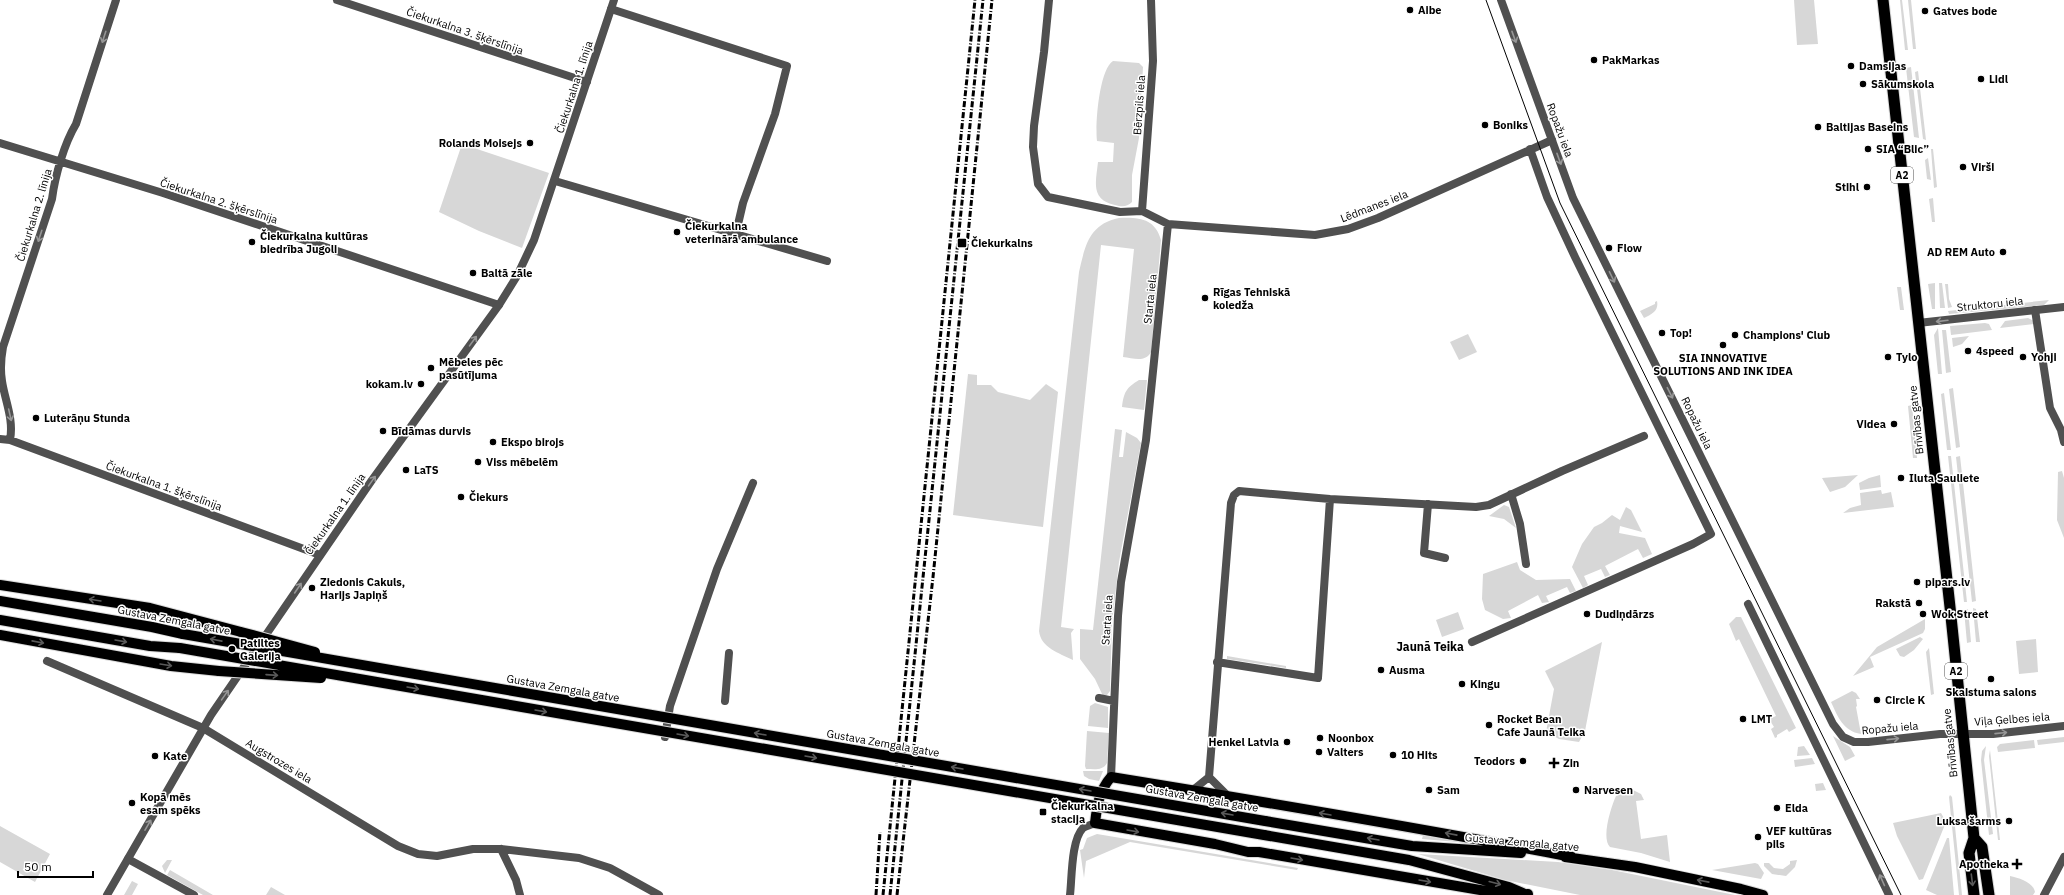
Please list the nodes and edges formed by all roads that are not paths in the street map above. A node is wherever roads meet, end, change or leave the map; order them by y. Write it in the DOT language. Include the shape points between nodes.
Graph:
graph roads {
  1 [pos="116,0"];
  2 [pos="337,0"];
  3 [pos="614,0"];
  4 [pos="1049,0"];
  5 [pos="1151,0"];
  6 [pos="1501,0"];
  7 [pos="1883,0"];
  8 [pos="611,9"];
  9 [pos="587,82"];
  10 [pos="1552,140"];
  11 [pos="0,143"];
  12 [pos="1530,149"];
  13 [pos="61,162"];
  14 [pos="555,181"];
  15 [pos="1142,211"];
  16 [pos="1168,224"];
  17 [pos="736,233"];
  18 [pos="827,261"];
  19 [pos="499,305"];
  20 [pos="2064,307"];
  21 [pos="2035,310"];
  22 [pos="1918,323"];
  23 [pos="1644,436"];
  24 [pos="0,440"];
  25 [pos="10,440"];
  26 [pos="2064,442"];
  27 [pos="754,483"];
  28 [pos="1511,494"];
  29 [pos="1330,499"];
  30 [pos="1428,504"];
  31 [pos="320,555"];
  32 [pos="1445,558"];
  33 [pos="1526,564"];
  34 [pos="0,585"];
  35 [pos="0,601"];
  36 [pos="1748,604"];
  37 [pos="0,620"];
  38 [pos="0,635"];
  39 [pos="1472,642"];
  40 [pos="729,653"];
  41 [pos="46,661"];
  42 [pos="1217,662"];
  43 [pos="379,669"];
  44 [pos="375,682"];
  45 [pos="1099,698"];
  46 [pos="1114,700"];
  47 [pos="725,701"];
  48 [pos="2064,726"];
  49 [pos="203,728"];
  50 [pos="1962,734"];
  51 [pos="665,737"];
  52 [pos="1111,777"];
  53 [pos="1209,777"];
  54 [pos="1193,790"];
  55 [pos="1226,794"];
  56 [pos="1095,824"];
  57 [pos="1974,838"];
  58 [pos="501,849"];
  59 [pos="1572,857"];
  60 [pos="2064,857"];
  61 [pos="128,859"];
  62 [pos="1744,892"];
  63 [pos="107,895"];
  64 [pos="194,895"];
  65 [pos="520,895"];
  66 [pos="660,895"];
  67 [pos="1070,895"];
  68 [pos="1529,895"];
  69 [pos="1763,895"];
  70 [pos="1889,895"];
  71 [pos="1974,895"];
  72 [pos="1989,895"];
  73 [pos="2044,895"];
  1 -- 13 [label="street, Čiekurkalna 2. līnija, one-way"];
  2 -- 9 [label="street, Čiekurkalna 3. šķērslīnija"];
  3 -- 8 [label="street, Čiekurkalna 1. līnija"];
  4 -- 15 [label="street" via="1034,126 1038,184 1048,197 1120,212"];
  5 -- 15 [label="street, Bērzpils iela" via="1153,61"];
  6 -- 10 [label="street, Ropažu iela, one-way"];
  7 -- 22 [label="highway, Brīvības gatve / A2"];
  8 -- 9 [label="street, Čiekurkalna 1. līnija"];
  8 -- 17 [label="street" via="787,66 775,114"];
  9 -- 14 [label="street, Čiekurkalna 1. līnija"];
  10 -- 12 [label="street, Lēdmanes iela"];
  10 -- 50 [label="street, Ropažu iela, one-way" via="1573,198 1833,724 1843,737 1854,742"];
  11 -- 13 [label="street, Čiekurkalna 2. šķērslīnija"];
  12 -- 16 [label="street, Lēdmanes iela" via="1409,205 1348,229 1315,235"];
  12 -- 39 [label="street" via="1547,197 1575,258 1711,534"];
  13 -- 19 [label="street, Čiekurkalna 2. šķērslīnija"];
  13 -- 25 [label="street, Čiekurkalna 2. līnija, one-way" via="52,199 3,347 0,364 11,422"];
  14 -- 17 [label="street"];
  14 -- 19 [label="street, Čiekurkalna 1. līnija" via="525,262"];
  15 -- 16 [label="street"];
  16 -- 46 [label="street, Starta iela" via="1146,440 1121,582"];
  17 -- 18 [label="street"];
  31 -- 19 [label="street, Čiekurkalna 1. līnija, one-way"];
  20 -- 21 [label="street, Struktoru iela"];
  21 -- 22 [label="street, Struktoru iela, one-way"];
  21 -- 26 [label="street" via="2050,408"];
  22 -- 50 [label="highway, Brīvības gatve / A2"];
  23 -- 28 [label="street"];
  24 -- 25 [label="street, Čiekurkalna 1. šķērslīnija"];
  25 -- 31 [label="street, Čiekurkalna 1. šķērslīnija"];
  27 -- 51 [label="street" via="717,569 670,706"];
  28 -- 30 [label="street" via="1489,505 1476,507"];
  28 -- 33 [label="street" via="1520,524"];
  29 -- 30 [label="street"];
  29 -- 42 [label="street, Gustava Zemgala gatve" via="1239,491 1234,495 1231,503"];
  29 -- 42 [label="street" via="1318,678"];
  30 -- 32 [label="street" via="1424,553"];
  49 -- 31 [label="street, Čiekurkalna 1. līnija, one-way"];
  43 -- 34 [label="main road, one-way, bridge" via="150,608"];
  43 -- 35 [label="main road, Gustava Zemgala gatve, one-way, bridge"];
  70 -- 36 [label="street, one-way"];
  37 -- 44 [label="main road, one-way, bridge"];
  38 -- 44 [label="main road, one-way, bridge" via="171,666"];
  40 -- 47 [label="street"];
  41 -- 49 [label="street, Augstrozes iela"];
  42 -- 53 [label="street, Gustava Zemgala gatve"];
  59 -- 43 [label="main road, Gustava Zemgala gatve, one-way, bridge" via="1412,846"];
  44 -- 68 [label="main road, one-way, bridge" via="1409,860 1509,887"];
  45 -- 46 [label="street"];
  46 -- 52 [label="street, Starta iela"];
  50 -- 48 [label="street, Viļa Ģelbes iela, one-way" via="1993,734"];
  49 -- 58 [label="street, Augstrozes iela" via="412,852 437,856 473,850"];
  61 -- 49 [label="street, Čiekurkalna 1. līnija, one-way"];
  50 -- 57 [label="highway, Brīvības gatve / A2"];
  52 -- 54 [label="main road"];
  52 -- 56 [label="main road" via="1098,801"];
  53 -- 54 [label="street, Gustava Zemgala gatve"];
  53 -- 55 [label="street, Gustava Zemgala gatve"];
  54 -- 55 [label="main road"];
  59 -- 55 [label="main road, one-way"];
  56 -- 67 [label="street" via="1084,828 1078,836"];
  56 -- 68 [label="main road, one-way" via="1508,895"];
  57 -- 71 [label="highway, Brīvības gatve / A2, one-way" via="1969,853"];
  57 -- 72 [label="highway, Brīvības gatve / A2" via="1982,847"];
  58 -- 65 [label="street" via="516,880"];
  58 -- 66 [label="street, Augstrozes iela" via="579,858 610,868"];
  62 -- 59 [label="main road, Gustava Zemgala gatve, one-way" via="1635,867"];
  60 -- 73 [label="street"];
  61 -- 63 [label="street, Čiekurkalna 1. līnija"];
  61 -- 64 [label="street"];
  62 -- 69 [label="main road, Gustava Zemgala gatve"];
}
